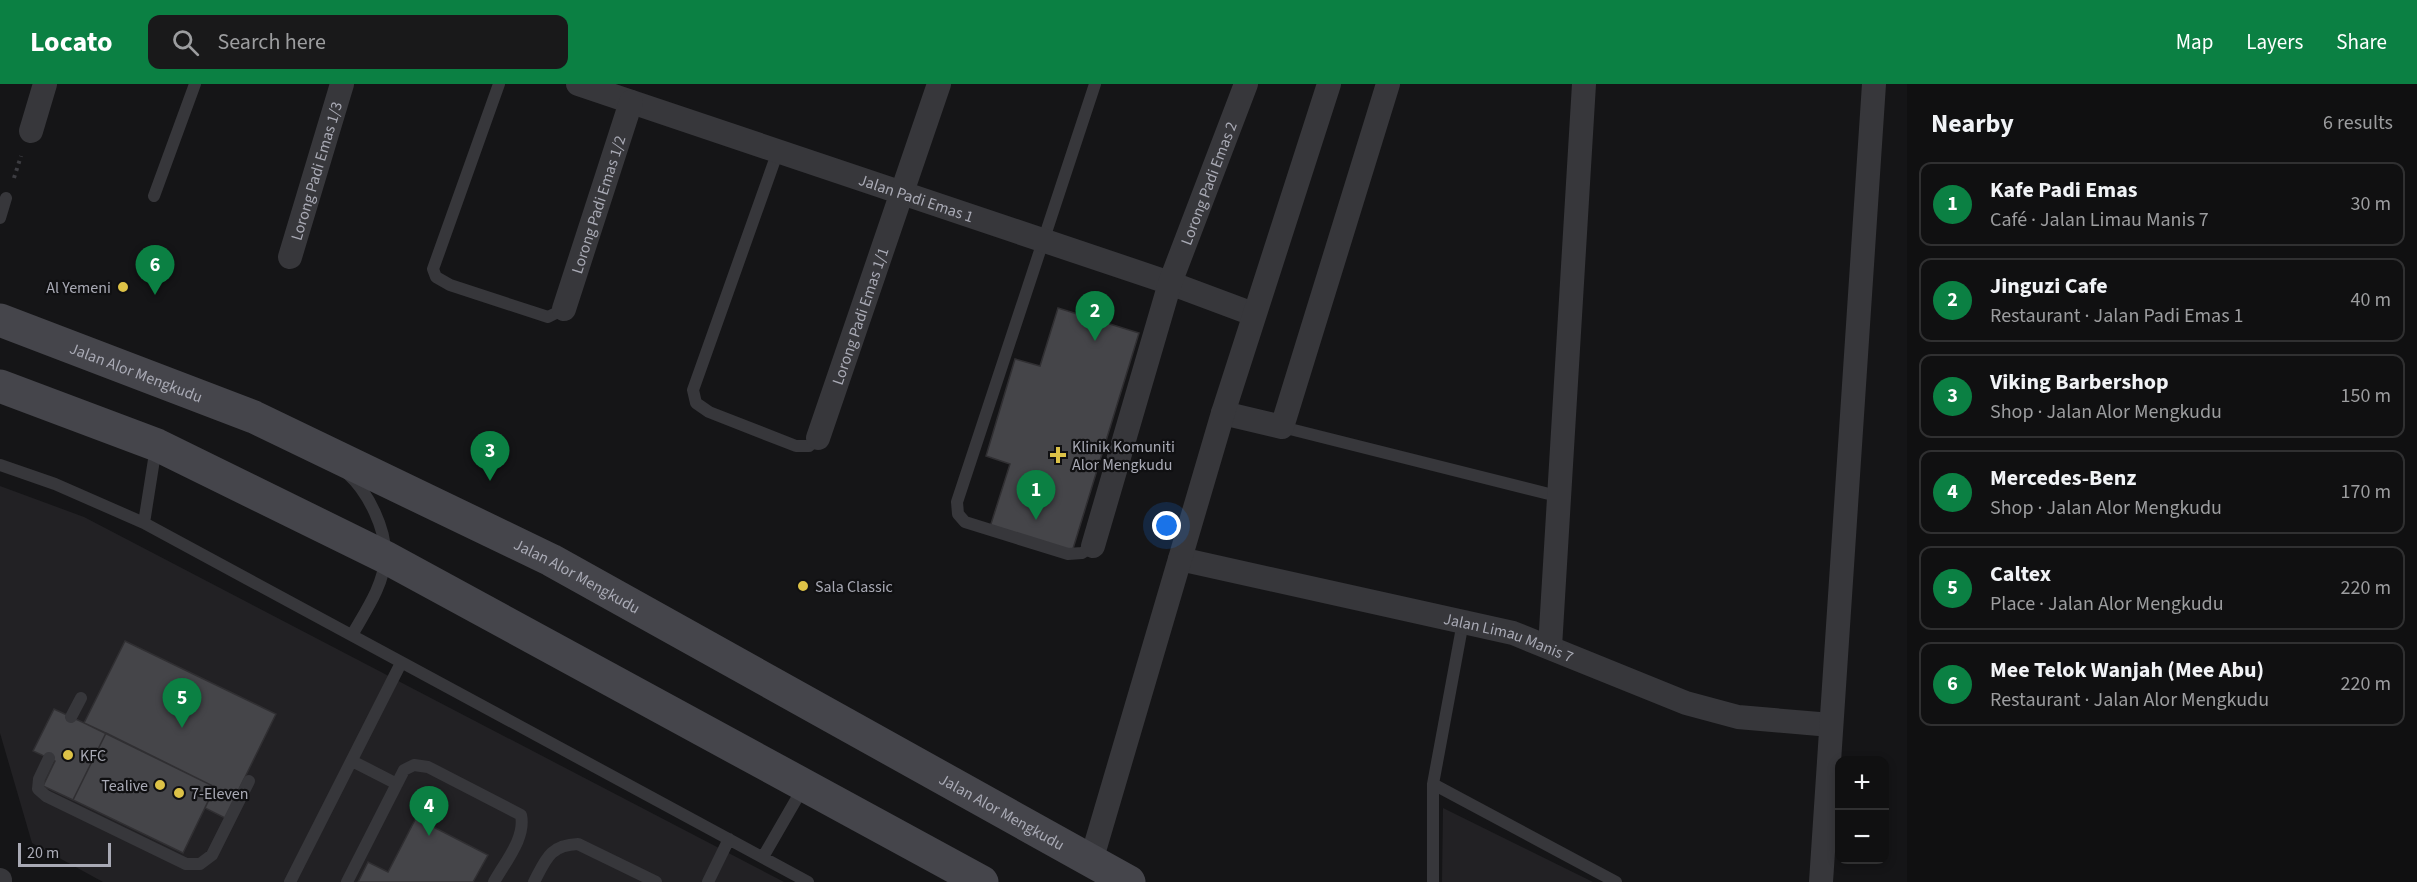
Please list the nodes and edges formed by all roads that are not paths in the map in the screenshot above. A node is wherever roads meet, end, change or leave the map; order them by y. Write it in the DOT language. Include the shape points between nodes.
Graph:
graph roads {
  1 [pos="45,84"];
  2 [pos="195,84"];
  3 [pos="342,84"];
  4 [pos="499,84"];
  5 [pos="578,84"];
  6 [pos="939,84"];
  7 [pos="1095,84"];
  8 [pos="1246,84"];
  9 [pos="1329,84"];
  10 [pos="1388,84"];
  11 [pos="1584,84"];
  12 [pos="1874,84"];
  13 [pos="631,102"];
  14 [pos="31,131"];
  15 [pos="778,151"];
  16 [pos="902,193"];
  17 [pos="154,196"];
  18 [pos="6,198"];
  19 [pos="0,218"];
  20 [pos="1045,241"];
  21 [pos="290,257"];
  22 [pos="1170,283"];
  23 [pos="564,309"];
  24 [pos="1254,314"];
  25 [pos="0,320"];
  26 [pos="0,386"];
  27 [pos="1223,413"];
  28 [pos="1282,427"];
  29 [pos="818,438"];
  30 [pos="303,440"];
  31 [pos="157,445"];
  32 [pos="0,465"];
  33 [pos="1561,497"];
  34 [pos="144,523"];
  35 [pos="1093,546"];
  36 [pos="386,557"];
  37 [pos="1180,559"];
  38 [pos="1462,622"];
  39 [pos="352,635"];
  40 [pos="1550,647"];
  41 [pos="401,663"];
  42 [pos="81,698"];
  43 [pos="71,717"];
  44 [pos="1831,725"];
  45 [pos="49,758"];
  46 [pos="352,761"];
  47 [pos="249,781"];
  48 [pos="396,784"];
  49 [pos="1433,784"];
  50 [pos="804,786"];
  51 [pos="729,839"];
  52 [pos="763,857"];
  53 [pos="1091,861"];
  54 [pos="786,870"];
  55 [pos="290,882"];
  56 [pos="347,882"];
  57 [pos="494,882"];
  58 [pos="534,882"];
  59 [pos="656,882"];
  60 [pos="708,882"];
  61 [pos="779,882"];
  62 [pos="808,882"];
  63 [pos="982,882"];
  64 [pos="1129,882"];
  65 [pos="1433,882"];
  66 [pos="1616,882"];
  67 [pos="1821,882"];
  1 -- 14 [label="street"];
  2 -- 17 [label="lane"];
  3 -- 21 [label="street, Lorong Padi Emas 1/3"];
  4 -- 23 [label="lane" via="433,269 436,277 450,285 548,317"];
  5 -- 13 [label="street, Jalan Padi Emas 1"];
  6 -- 16 [label="street, Lorong Padi Emas 1/1"];
  7 -- 20 [label="lane"];
  8 -- 22 [label="street, Lorong Padi Emas 2"];
  9 -- 24 [label="street"];
  10 -- 28 [label="street"];
  11 -- 33 [label="street"];
  12 -- 44 [label="street"];
  13 -- 15 [label="street, Jalan Padi Emas 1"];
  13 -- 23 [label="street, Lorong Padi Emas 1/2"];
  15 -- 16 [label="street, Jalan Padi Emas 1"];
  15 -- 29 [label="lane" via="693,390 696,403 709,412 796,446 810,446"];
  16 -- 20 [label="street, Jalan Padi Emas 1"];
  16 -- 29 [label="street, Lorong Padi Emas 1/1"];
  18 -- 19 [label="lane"];
  20 -- 22 [label="street, Jalan Padi Emas 1"];
  20 -- 35 [label="lane" via="957,502 958,514 965,522 1068,554 1082,553"];
  22 -- 24 [label="street, Jalan Padi Emas 1"];
  22 -- 35 [label="street, Lorong Padi Emas 2"];
  24 -- 27 [label="street"];
  25 -- 30 [label="main road, Jalan Alor Mengkudu" via="254,417"];
  26 -- 31 [label="main road"];
  27 -- 28 [label="street"];
  27 -- 37 [label="street"];
  28 -- 33 [label="lane"];
  30 -- 36 [label="lane" via="354,480 369,500 378,519"];
  30 -- 53 [label="main road, Jalan Alor Mengkudu" via="551,560"];
  31 -- 34 [label="lane"];
  31 -- 36 [label="main road"];
  32 -- 34 [label="lane"];
  33 -- 40 [label="street"];
  34 -- 39 [label="lane"];
  36 -- 39 [label="lane" via="376,592"];
  36 -- 50 [label="main road"];
  37 -- 38 [label="street, Jalan Limau Manis 7"];
  37 -- 53 [label="street"];
  38 -- 40 [label="street, Jalan Limau Manis 7" via="1514,633"];
  38 -- 49 [label="lane"];
  39 -- 41 [label="lane"];
  40 -- 44 [label="street, Jalan Limau Manis 7" via="1686,703 1738,717"];
  41 -- 46 [label="lane"];
  41 -- 51 [label="lane"];
  42 -- 43 [label="lane"];
  44 -- 67 [label="street"];
  45 -- 47 [label="lane" via="38,789 46,796 186,864 200,864 212,855"];
  46 -- 48 [label="lane"];
  46 -- 55 [label="lane"];
  48 -- 56 [label="lane"];
  48 -- 57 [label="lane" via="404,770 414,765 428,767 520,815 523,826 519,837"];
  49 -- 65 [label="lane"];
  49 -- 66 [label="lane"];
  50 -- 52 [label="lane"];
  50 -- 63 [label="main road"];
  51 -- 52 [label="lane"];
  51 -- 60 [label="lane"];
  52 -- 54 [label="lane"];
  53 -- 64 [label="main road, Jalan Alor Mengkudu"];
  54 -- 61 [label="lane"];
  54 -- 62 [label="lane"];
  58 -- 59 [label="lane" via="554,849 578,844"];
}
